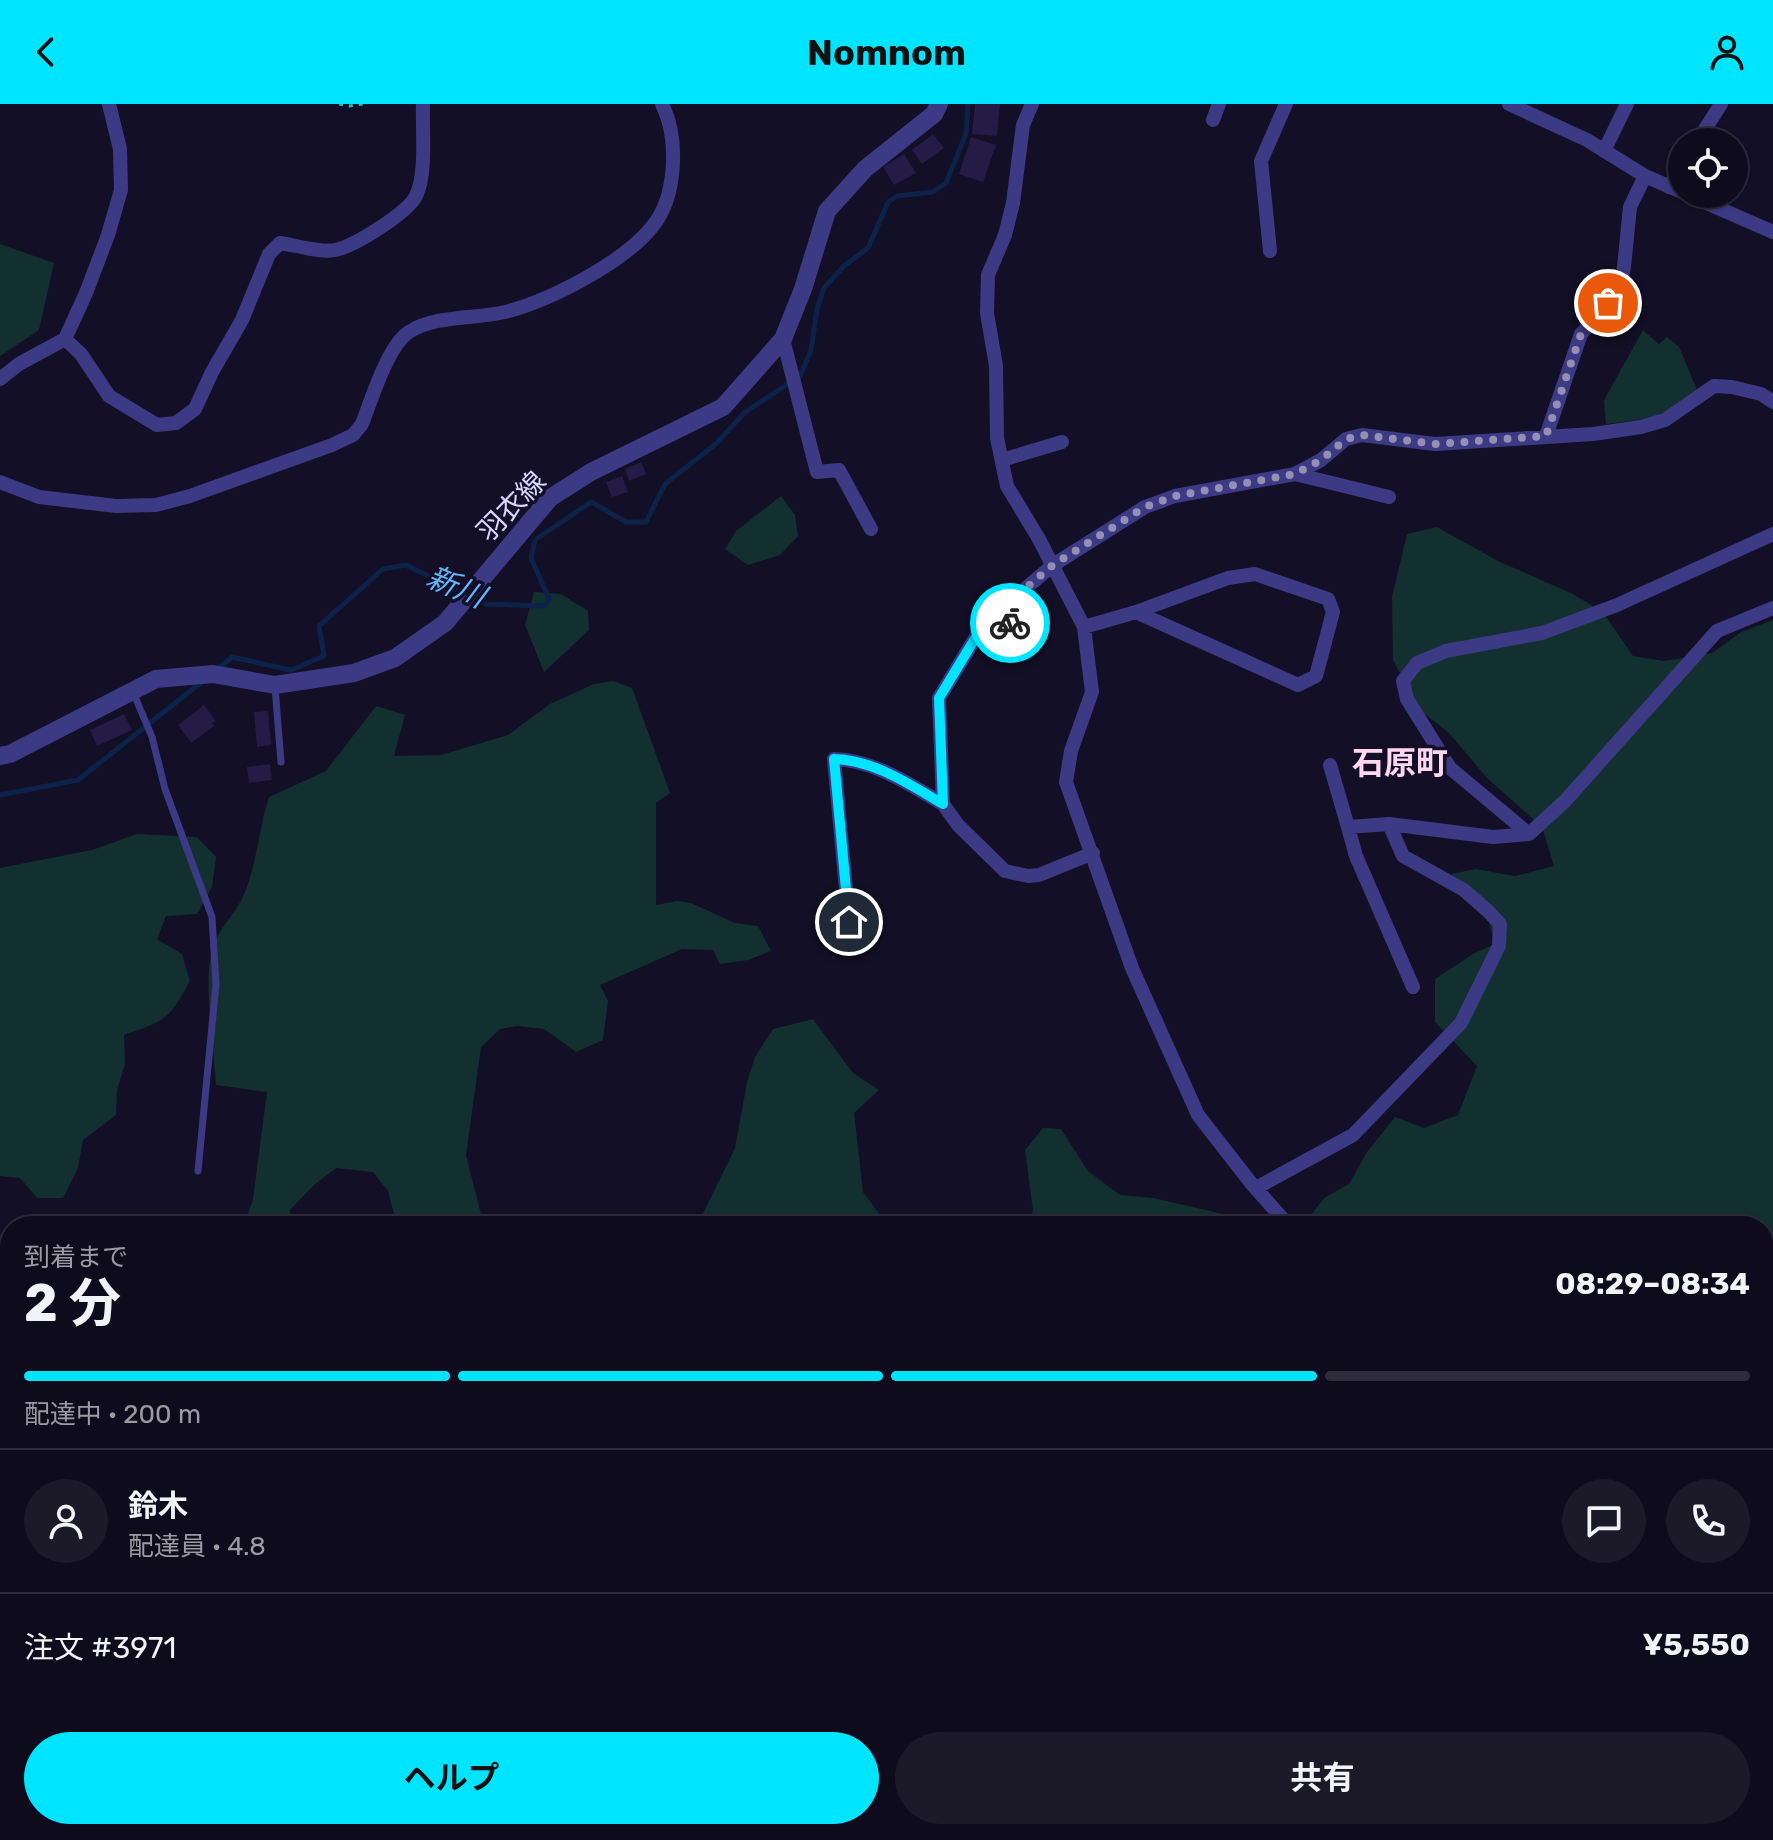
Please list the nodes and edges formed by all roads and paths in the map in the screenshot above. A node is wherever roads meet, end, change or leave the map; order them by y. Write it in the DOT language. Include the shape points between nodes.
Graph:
graph roads {
  1 [pos="109,104"];
  2 [pos="339,104"];
  3 [pos="363,104"];
  4 [pos="423,104"];
  5 [pos="662,104"];
  6 [pos="939,104"];
  7 [pos="1032,104"];
  8 [pos="1219,104"];
  9 [pos="1286,104"];
  10 [pos="1509,104"];
  11 [pos="1627,104"];
  12 [pos="1721,104"];
  13 [pos="1213,120"];
  14 [pos="1706,128"];
  15 [pos="1604,151"];
  16 [pos="1645,176"];
  17 [pos="1668,186"];
  18 [pos="1718,208"];
  19 [pos="1773,232"];
  20 [pos="1270,251"];
  21 [pos="65,339"];
  22 [pos="783,339"];
  23 [pos="0,379"];
  24 [pos="1773,402"];
  25 [pos="1546,436"];
  26 [pos="1062,442"];
  27 [pos="1002,460"];
  28 [pos="1295,474"];
  29 [pos="0,482"];
  30 [pos="1389,497"];
  31 [pos="871,529"];
  32 [pos="1773,534"];
  33 [pos="1053,565"];
  34 [pos="1773,608"];
  35 [pos="1136,612"];
  36 [pos="1084,627"];
  37 [pos="275,685"];
  38 [pos="132,691"];
  39 [pos="0,756"];
  40 [pos="281,762"];
  41 [pos="1330,765"];
  42 [pos="943,804"];
  43 [pos="1389,824"];
  44 [pos="1348,827"];
  45 [pos="1529,834"];
  46 [pos="1093,853"];
  47 [pos="849,922"];
  48 [pos="1413,987"];
  49 [pos="198,1171"];
  50 [pos="1256,1188"];
  51 [pos="1280,1216"];
  1 -- 21 [label="street" via="120,149 121,190"];
  2 -- 3 [label="path"];
  4 -- 21 [label="street" via="416,197 368,234 334,251 280,243 269,254 242,320 195,409 176,423 157,425 109,396"];
  5 -- 29 [label="street" via="672,133 672,156 662,213 651,228 587,278 542,299 408,332 353,435 156,505 39,497"];
  6 -- 22 [label="street, 羽衣線" via="934,114 865,169 827,211"];
  7 -- 27 [label="street" via="1023,125 1005,235 988,275"];
  8 -- 13 [label="street"];
  9 -- 20 [label="street" via="1261,161"];
  10 -- 15 [label="street"];
  11 -- 15 [label="street"];
  12 -- 14 [label="street"];
  15 -- 16 [label="street"];
  16 -- 17 [label="street"];
  16 -- 25 [label="street" via="1630,207 1620,289 1581,334"];
  18 -- 19 [label="street"];
  21 -- 23 [label="street"];
  22 -- 31 [label="street" via="817,472 839,470"];
  22 -- 37 [label="street, 羽衣線" via="723,407 550,498 445,623 395,658 354,673"];
  24 -- 25 [label="street" via="1761,394 1714,386 1665,420"];
  25 -- 28 [label="street" via="1435,444 1362,435 1346,439"];
  26 -- 27 [label="street"];
  27 -- 33 [label="street" via="1007,486"];
  28 -- 30 [label="street"];
  28 -- 33 [label="street" via="1175,496 1145,507"];
  32 -- 45 [label="street" via="1542,633 1446,651 1417,663 1403,681 1407,699 1450,768"];
  33 -- 36 [label="street"];
  33 -- 42 [label="street" via="1026,588 1010,625 982,627 939,698"];
  34 -- 45 [label="street" via="1717,631"];
  35 -- 35 [label="street" via="1228,578 1255,574 1328,599 1333,612 1316,676 1298,685"];
  35 -- 36 [label="street"];
  36 -- 46 [label="street" via="1092,692 1066,782"];
  37 -- 38 [label="street, 羽衣線" via="213,674 156,679"];
  37 -- 40 [label="lane"];
  38 -- 39 [label="street, 羽衣線"];
  38 -- 49 [label="lane" via="212,917 216,984"];
  41 -- 44 [label="street"];
  42 -- 46 [label="street" via="1005,871 1039,875"];
  42 -- 47 [label="street" via="892,774 851,759 834,759"];
  43 -- 44 [label="street"];
  43 -- 45 [label="street" via="1493,837"];
  43 -- 50 [label="street" via="1403,856 1464,890 1500,924 1499,946 1461,1023 1353,1135"];
  44 -- 48 [label="street"];
  46 -- 50 [label="street" via="1132,968 1198,1115"];
  50 -- 51 [label="street"];
}
